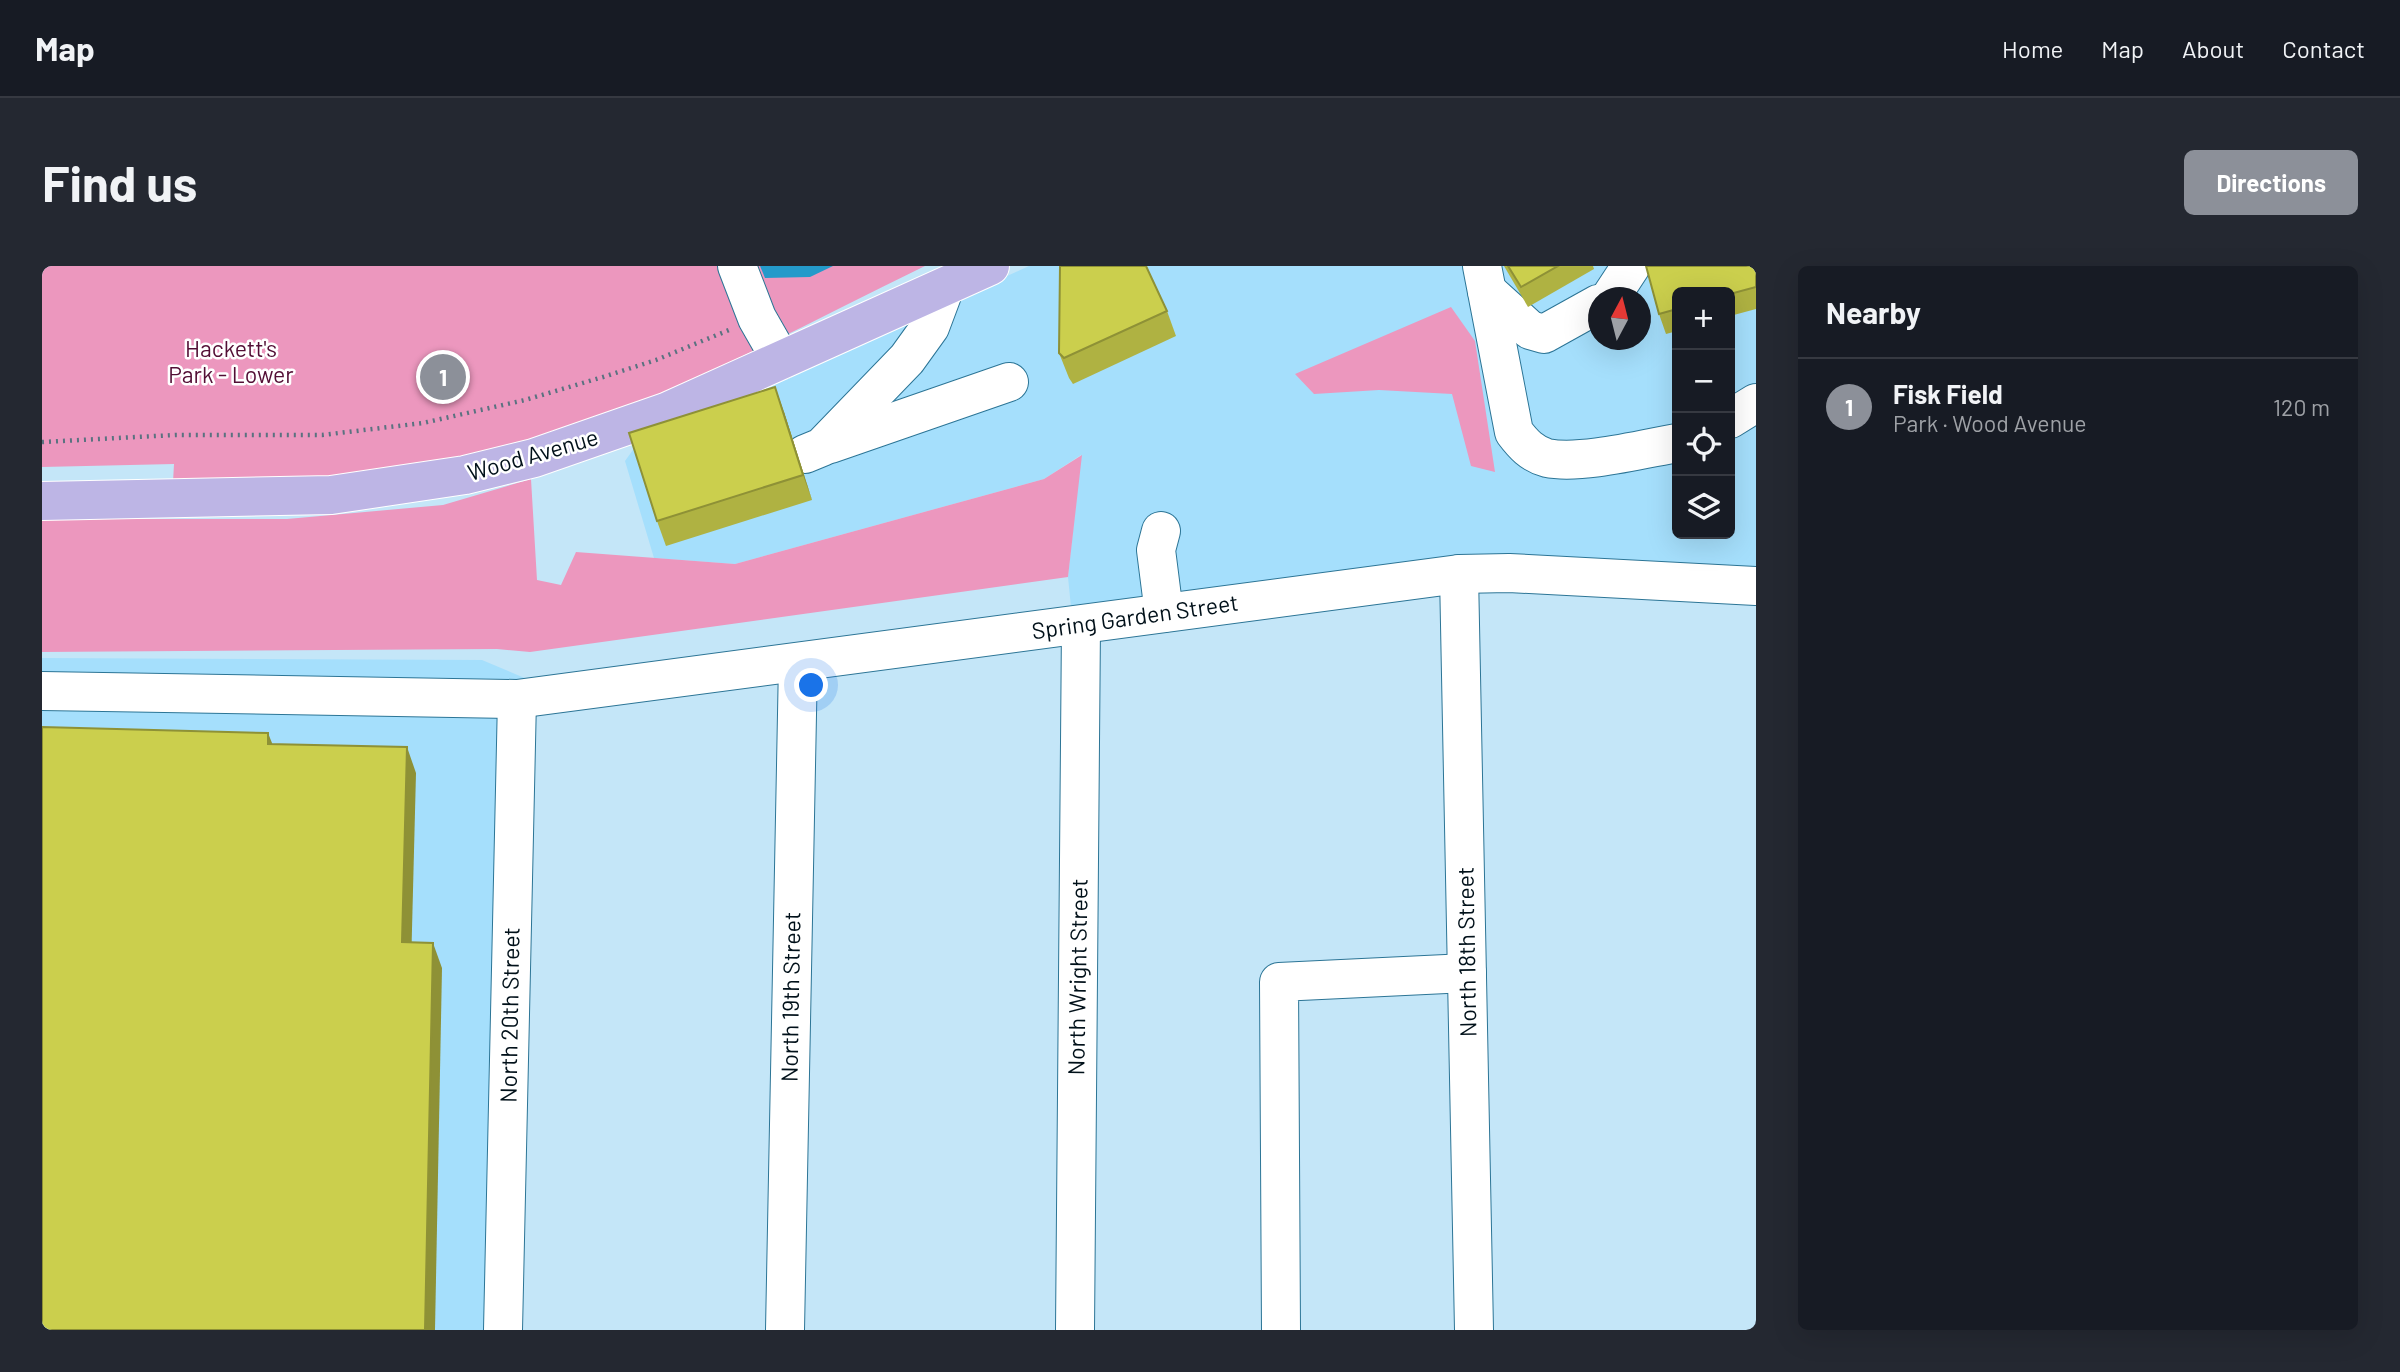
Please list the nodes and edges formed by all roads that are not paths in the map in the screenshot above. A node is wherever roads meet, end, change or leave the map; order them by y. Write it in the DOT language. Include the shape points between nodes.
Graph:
graph roads {
  1 [pos="737,266"];
  2 [pos="990,266"];
  3 [pos="1631,266"];
  4 [pos="1484,278"];
  5 [pos="945,286"];
  6 [pos="1617,287"];
  7 [pos="1588,310"];
  8 [pos="781,360"];
  9 [pos="1009,382"];
  10 [pos="1756,403"];
  11 [pos="1735,416"];
  12 [pos="1672,444"];
  13 [pos="42,501"];
  14 [pos="1161,531"];
  15 [pos="1459,573"];
  16 [pos="1756,586"];
  17 [pos="1164,613"];
  18 [pos="1081,625"];
  19 [pos="798,663"];
  20 [pos="42,691"];
  21 [pos="517,699"];
  22 [pos="1467,974"];
  23 [pos="503,1330"];
  24 [pos="785,1330"];
  25 [pos="1075,1330"];
  26 [pos="1281,1330"];
  27 [pos="1474,1330"];
  1 -- 8 [label="street" via="757,318"];
  2 -- 5 [label="main road, Wood Avenue"];
  3 -- 6 [label="street"];
  4 -- 7 [label="street" via="1530,330 1544,334"];
  4 -- 12 [label="street" via="1514,432 1526,448 1548,458 1592,457"];
  5 -- 8 [label="main road, Wood Avenue"];
  5 -- 9 [label="street" via="930,327 907,359 813,450"];
  8 -- 13 [label="main road, Wood Avenue" via="606,434 465,475 331,495"];
  10 -- 11 [label="street"];
  14 -- 17 [label="street" via="1156,550"];
  15 -- 16 [label="street, Spring Garden Street"];
  15 -- 17 [label="street, Spring Garden Street"];
  15 -- 22 [label="street, North 18th Street"];
  17 -- 18 [label="street, Spring Garden Street"];
  18 -- 19 [label="street, Spring Garden Street"];
  18 -- 25 [label="street, North Wright Street"];
  19 -- 21 [label="street, Spring Garden Street"];
  19 -- 24 [label="street, North 19th Street"];
  20 -- 21 [label="street, Spring Garden Street"];
  21 -- 23 [label="street, North 20th Street"];
  22 -- 26 [label="street" via="1279,982"];
  22 -- 27 [label="street, North 18th Street"];
}
